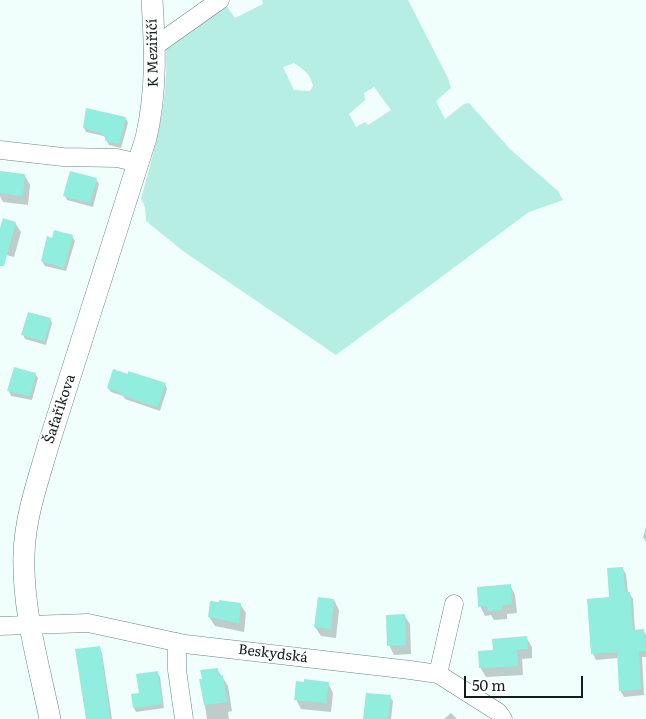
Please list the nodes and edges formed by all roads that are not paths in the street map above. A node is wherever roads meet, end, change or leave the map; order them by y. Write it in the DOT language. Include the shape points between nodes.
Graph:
graph roads {
  1 [pos="152,0"];
  2 [pos="220,0"];
  3 [pos="155,46"];
  4 [pos="152,106"];
  5 [pos="0,150"];
  6 [pos="139,163"];
  7 [pos="454,604"];
  8 [pos="31,624"];
  9 [pos="0,626"];
  10 [pos="177,642"];
  11 [pos="438,674"];
  12 [pos="50,719"];
  13 [pos="184,719"];
  14 [pos="503,719"];
  1 -- 3 [label="street, K Meziříčí"];
  2 -- 3 [label="street"];
  3 -- 4 [label="street, K Meziříčí"];
  4 -- 6 [label="street, Šafaříkova"];
  5 -- 6 [label="street"];
  6 -- 8 [label="street, Šafaříkova" via="32,504 24,554"];
  7 -- 11 [label="street"];
  8 -- 9 [label="street, Beskydská"];
  8 -- 10 [label="street, Beskydská" via="88,623"];
  8 -- 12 [label="street, Šafaříkova"];
  10 -- 11 [label="street, Beskydská"];
  10 -- 13 [label="street" via="177,670"];
  11 -- 14 [label="street, Beskydská" via="498,712"];
}
